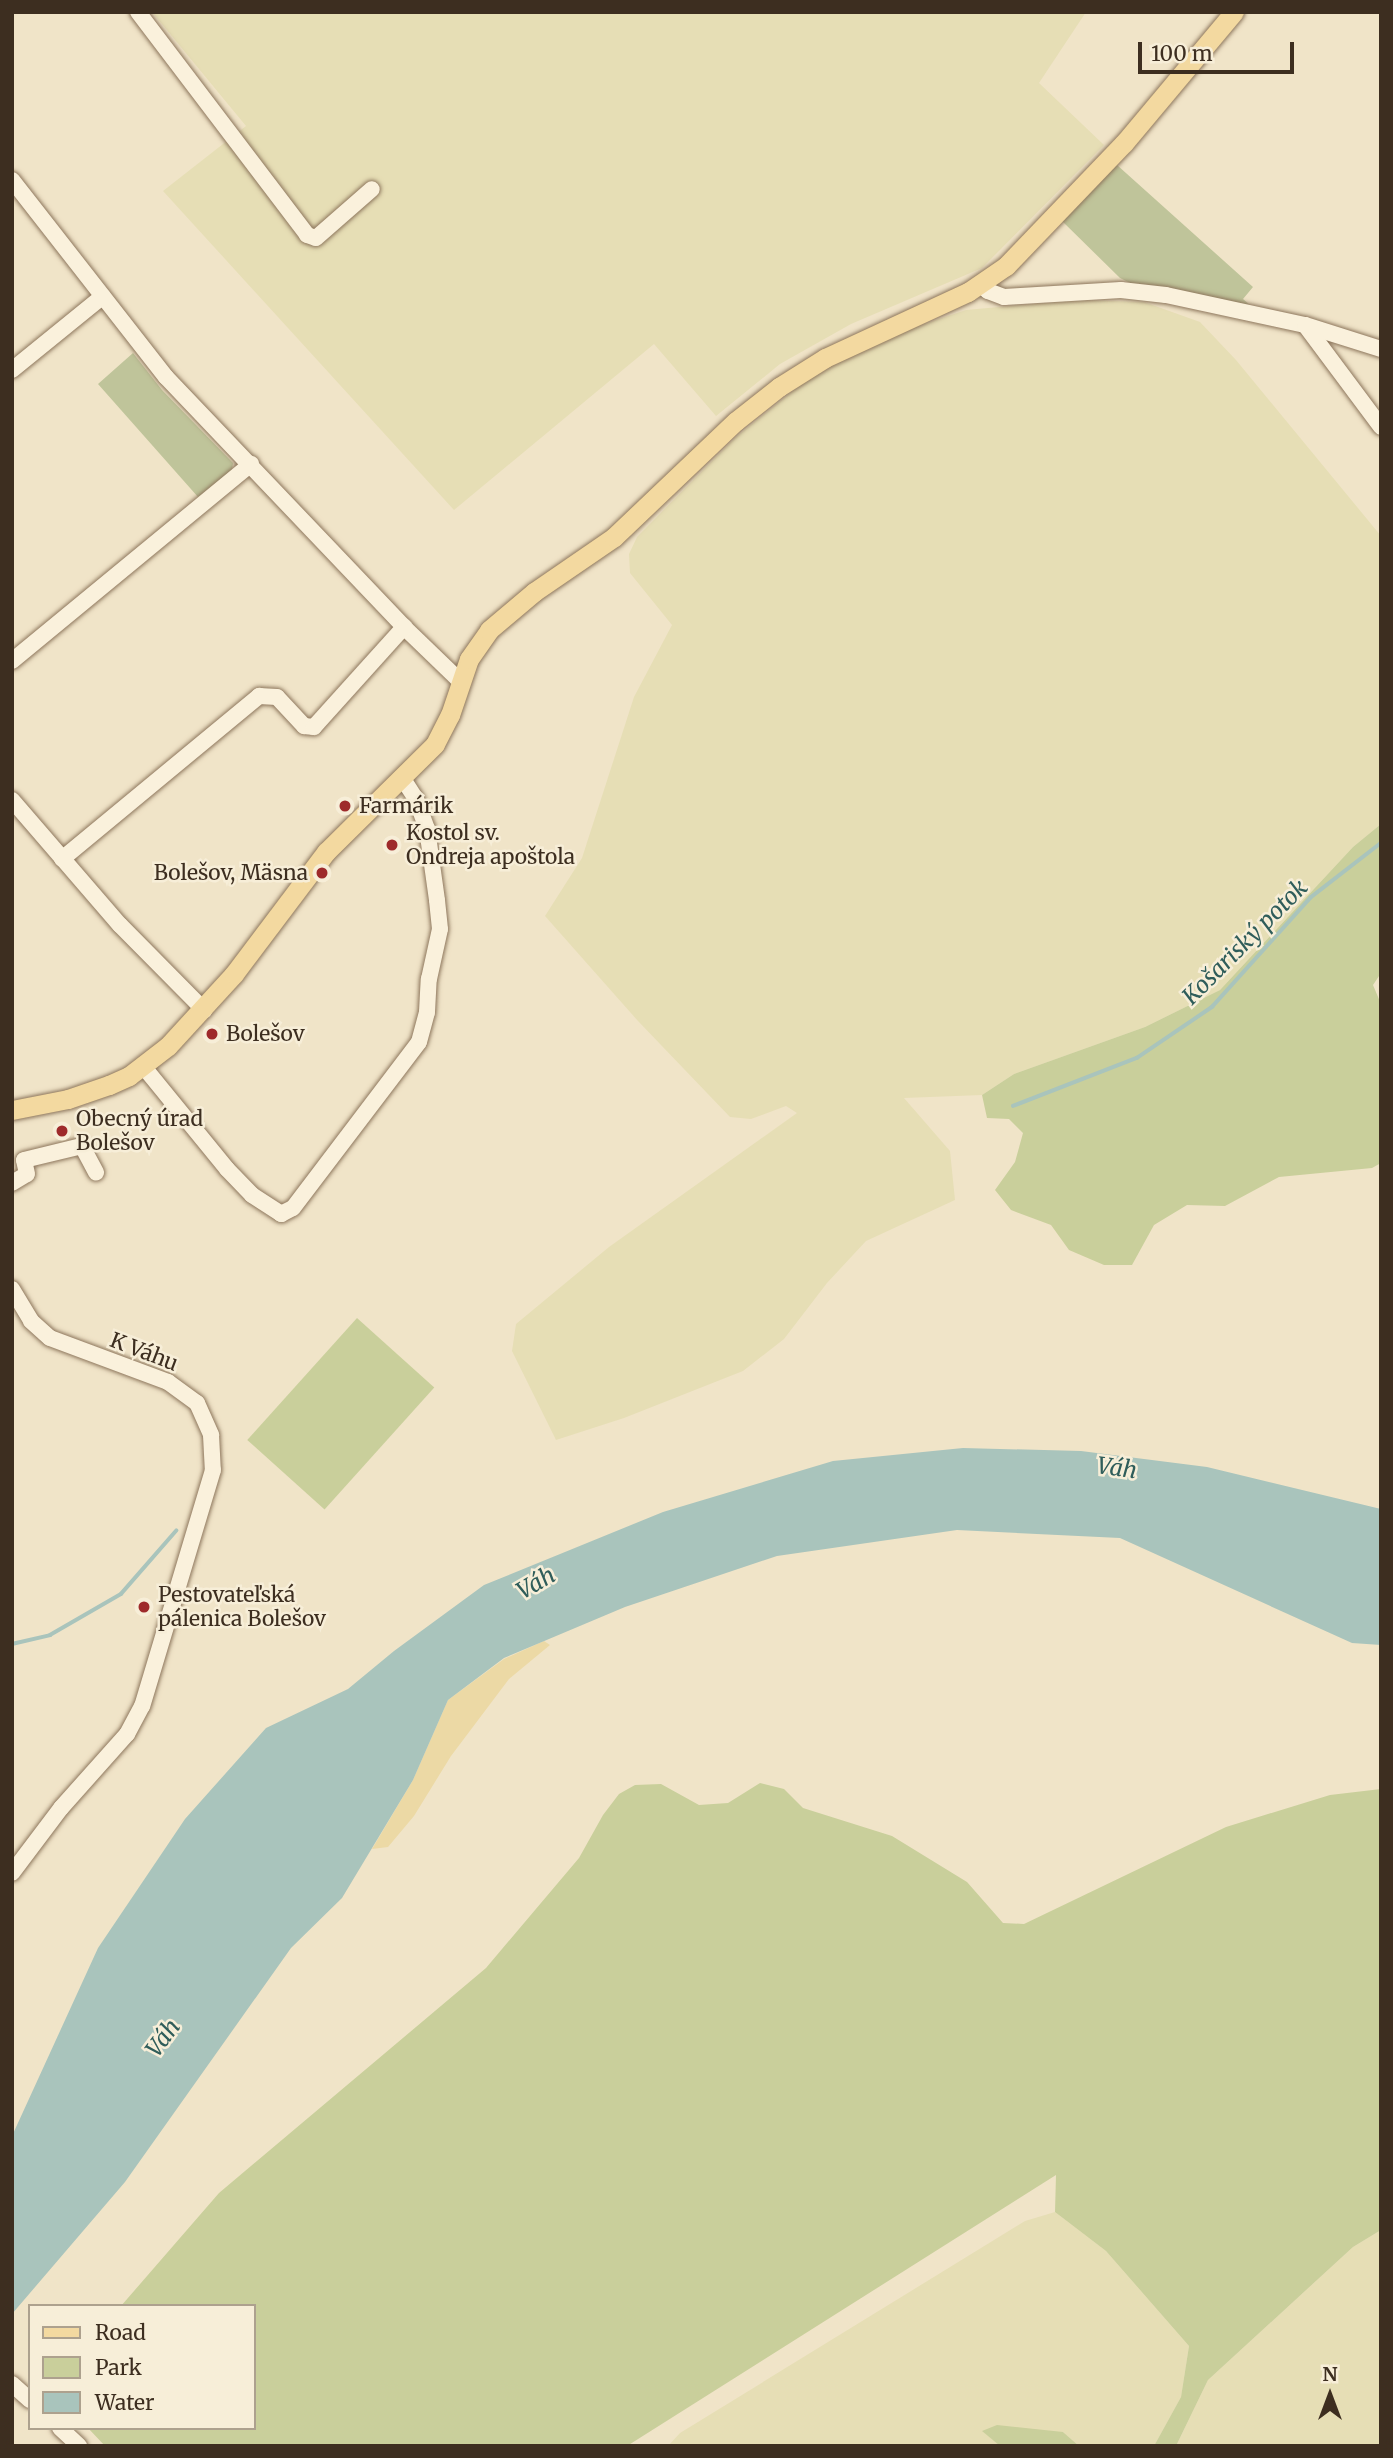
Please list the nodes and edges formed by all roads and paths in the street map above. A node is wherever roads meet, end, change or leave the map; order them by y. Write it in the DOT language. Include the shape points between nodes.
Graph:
graph roads {
  1 [pos="138,12"];
  2 [pos="1234,12"];
  3 [pos="12,180"];
  4 [pos="372,189"];
  5 [pos="981,285"];
  6 [pos="103,296"];
  7 [pos="1305,325"];
  8 [pos="1381,349"];
  9 [pos="12,370"];
  10 [pos="1381,427"];
  11 [pos="251,464"];
  12 [pos="404,627"];
  13 [pos="12,661"];
  14 [pos="460,681"];
  15 [pos="403,779"];
  16 [pos="12,800"];
  17 [pos="62,859"];
  18 [pos="204,1010"];
  19 [pos="143,1066"];
  20 [pos="12,1110"];
  21 [pos="96,1172"];
  22 [pos="12,1183"];
  23 [pos="12,1289"];
  24 [pos="12,1873"];
  25 [pos="12,2384"];
  26 [pos="28,2398"];
  27 [pos="62,2430"];
  28 [pos="79,2446"];
  1 -- 4 [label="street" via="307,235 316,238"];
  2 -- 5 [label="main road" via="1124,143 1019,253"];
  3 -- 6 [label="street"];
  5 -- 7 [label="street" via="1004,297 1150,292"];
  5 -- 14 [label="main road" via="825,358 758,403 636,518 489,630 472,652"];
  6 -- 9 [label="street"];
  6 -- 11 [label="street" via="166,377"];
  7 -- 8 [label="street"];
  7 -- 10 [label="street"];
  11 -- 12 [label="street"];
  11 -- 13 [label="street"];
  12 -- 14 [label="street"];
  12 -- 17 [label="street" via="314,727 304,726 277,697 259,696"];
  14 -- 15 [label="main road" via="436,744"];
  15 -- 18 [label="main road" via="326,852"];
  15 -- 19 [label="street" via="428,830 440,929 427,1012 419,1042 293,1208 281,1214 252,1195"];
  16 -- 17 [label="street"];
  17 -- 18 [label="street"];
  18 -- 19 [label="main road"];
  19 -- 20 [label="main road" via="119,1081 72,1098"];
  21 -- 22 [label="street" via="82,1146 24,1160 27,1174"];
  23 -- 24 [label="street, K Váhu" via="31,1321 50,1338 167,1382 197,1403 211,1435 213,1462 158,1659 134,1721"];
  25 -- 26 [label="street"];
  27 -- 28 [label="street"];
}
